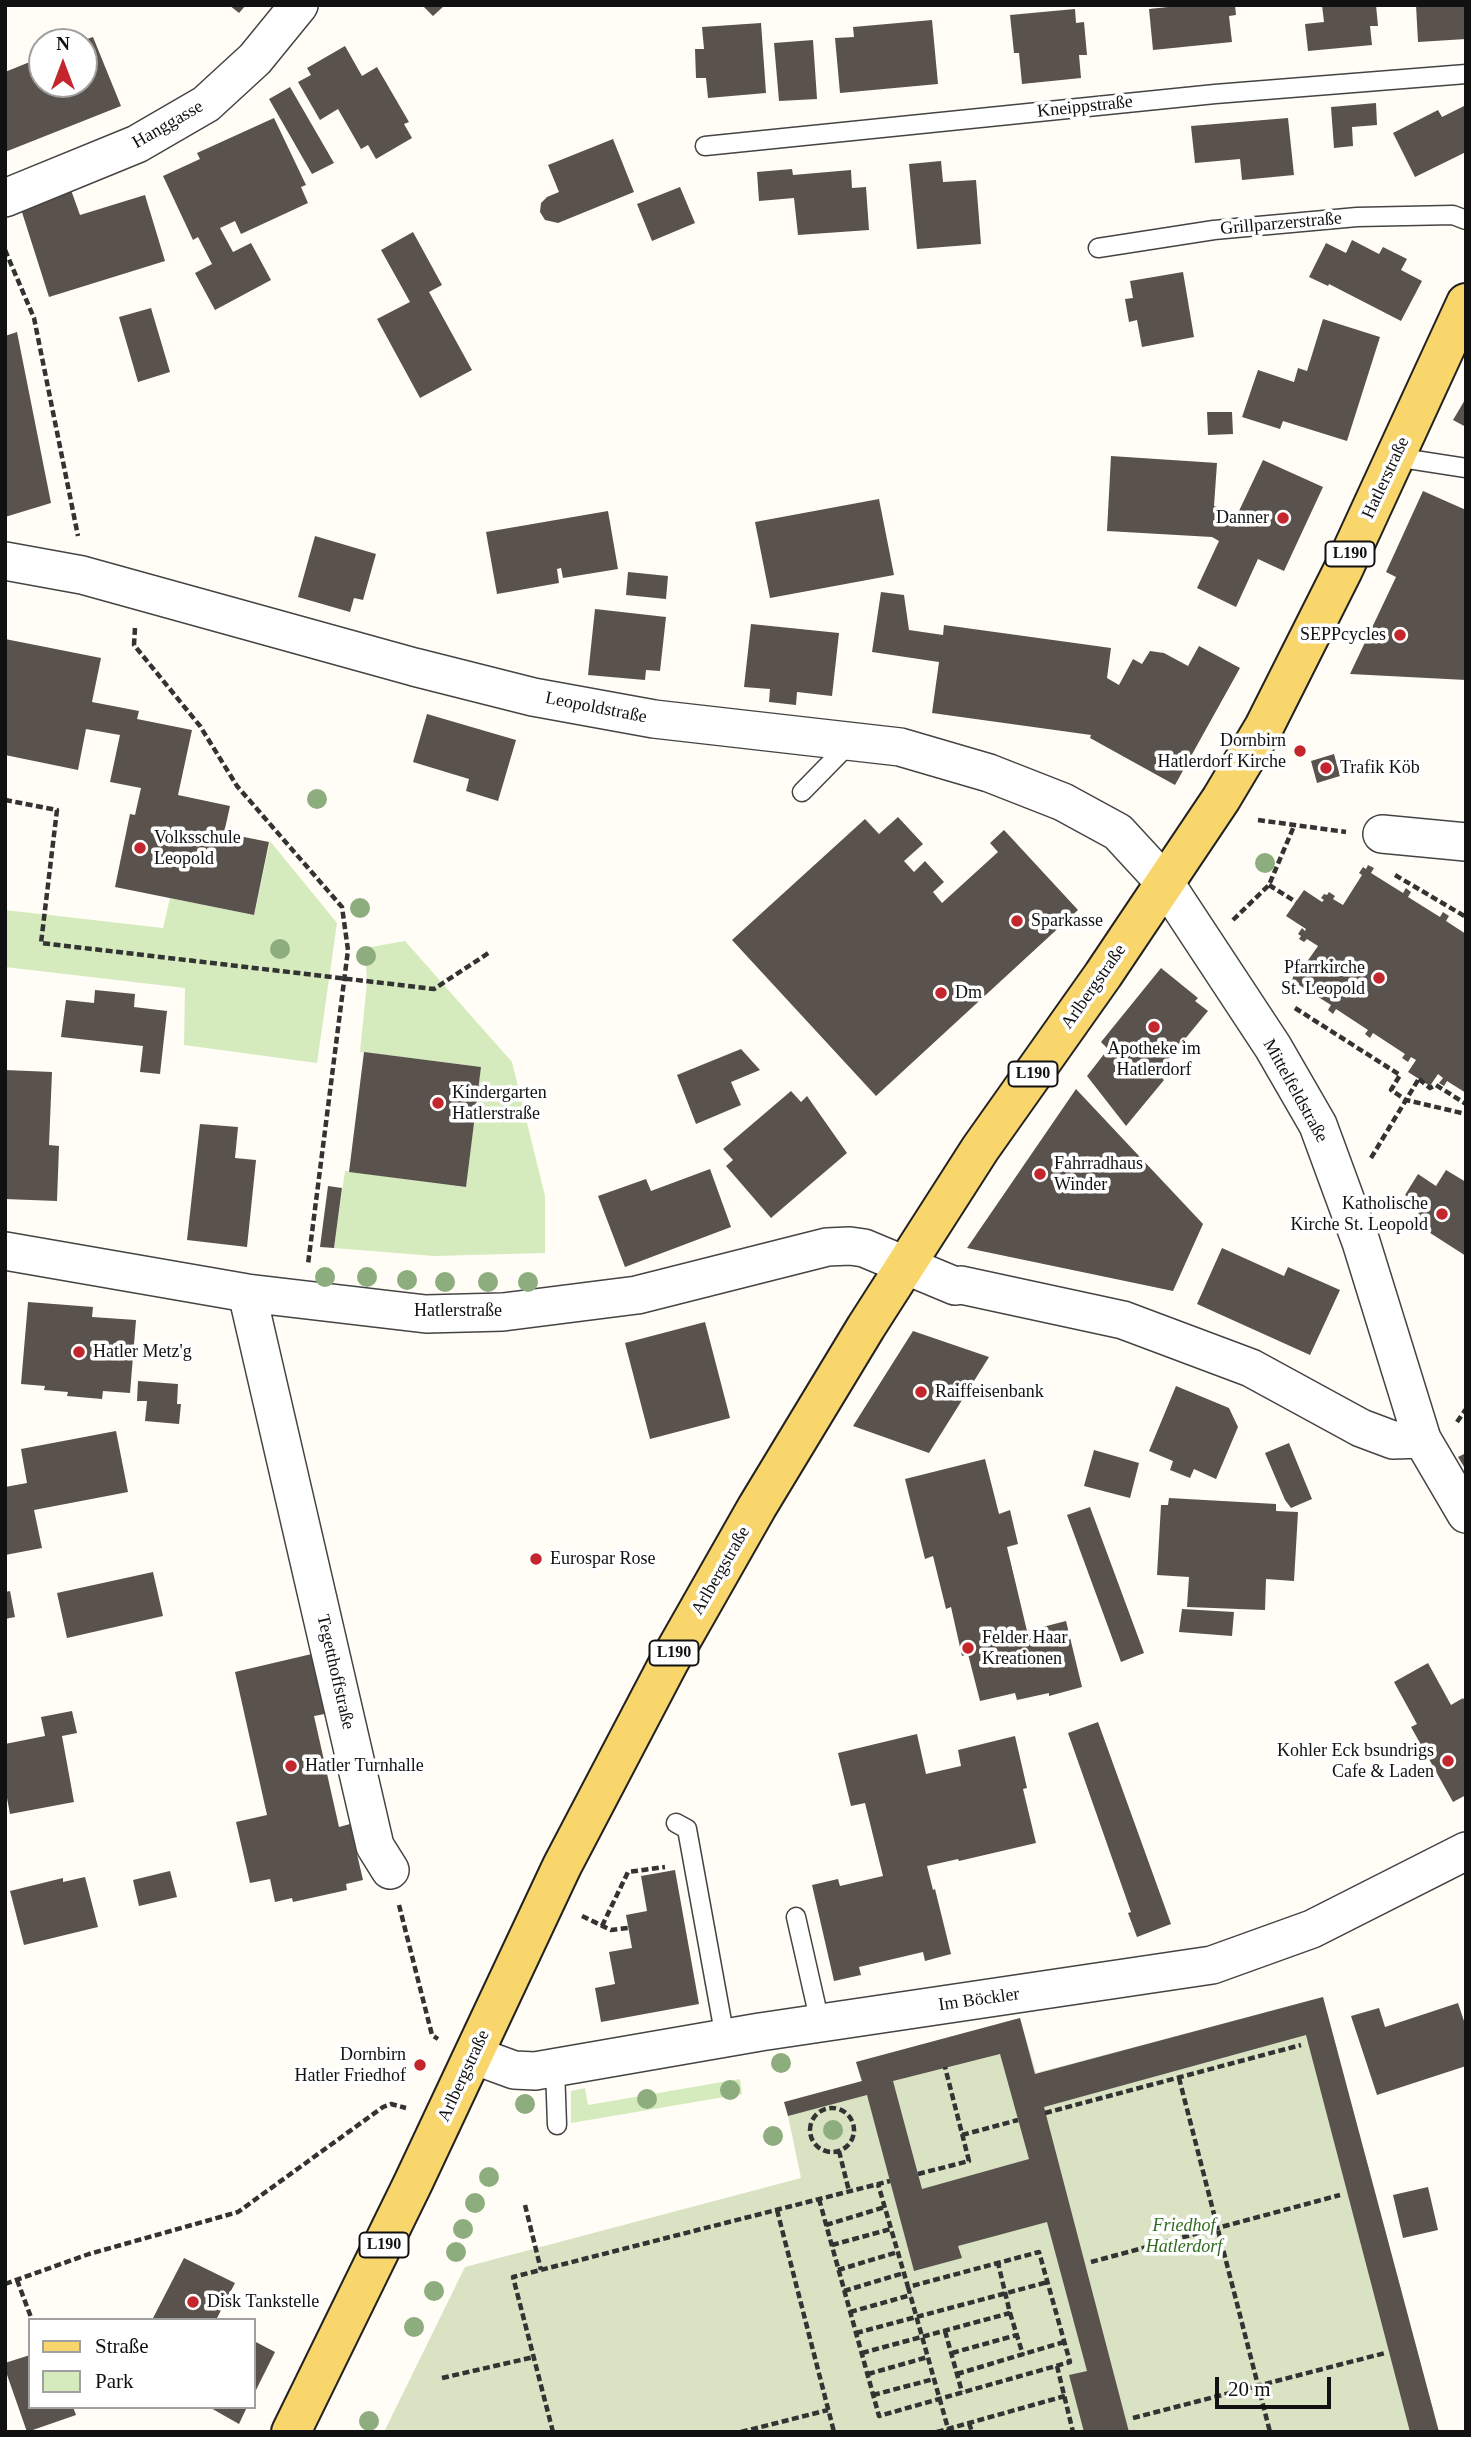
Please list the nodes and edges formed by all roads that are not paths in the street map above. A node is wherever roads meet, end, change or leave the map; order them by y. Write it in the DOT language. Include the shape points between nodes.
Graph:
graph roads {
  1 [pos="299,5"];
  2 [pos="1466,74"];
  3 [pos="705,146"];
  4 [pos="5,198"];
  5 [pos="1466,220"];
  6 [pos="1098,248"];
  7 [pos="1466,303"];
  8 [pos="1395,457"];
  9 [pos="1466,468"];
  10 [pos="5,561"];
  11 [pos="852,740"];
  12 [pos="802,792"];
  13 [pos="1221,799"];
  14 [pos="1382,834"];
  15 [pos="1466,842"];
  16 [pos="1165,883"];
  17 [pos="5,1251"];
  18 [pos="905,1267"];
  19 [pos="247,1293"];
  20 [pos="1422,1439"];
  21 [pos="1466,1514"];
  22 [pos="676,1823"];
  23 [pos="1466,1851"];
  24 [pos="390,1870"];
  25 [pos="796,1917"];
  26 [pos="820,2022"];
  27 [pos="725,2038"];
  28 [pos="458,2048"];
  29 [pos="555,2068"];
  30 [pos="557,2125"];
  31 [pos="290,2432"];
  1 -- 4 [label="street, Hanggasse" via="255,59 206,104 137,144"];
  2 -- 3 [label="lane, Kneippstraße" via="1215,94"];
  5 -- 6 [label="lane, Grillparzerstraße" via="1453,215 1357,217 1214,230"];
  7 -- 8 [label="main road, Hatlerstraße / L190"];
  8 -- 9 [label="lane"];
  8 -- 13 [label="main road, Hatlerstraße / L190" via="1264,727"];
  10 -- 11 [label="street, Leopoldstraße" via="82,575 533,697 654,719"];
  11 -- 12 [label="lane"];
  11 -- 16 [label="street, Leopoldstraße" via="950,761 1063,802 1118,832"];
  13 -- 16 [label="main road, Arlbergstraße / L190"];
  14 -- 15 [label="street"];
  16 -- 18 [label="main road, Arlbergstraße / L190" via="980,1149"];
  16 -- 20 [label="street, Mittelfeldstraße" via="1273,1047 1318,1125"];
  17 -- 19 [label="street, Hatlerstraße"];
  18 -- 19 [label="street, Hatlerstraße" via="864,1248 827,1247 637,1295 503,1312 426,1314"];
  18 -- 20 [label="street" via="954,1286 1123,1320 1251,1368 1361,1428 1393,1440"];
  18 -- 28 [label="main road, Arlbergstraße / L190" via="757,1507"];
  19 -- 24 [label="street, Tegetthoffstraße" via="375,1846"];
  20 -- 21 [label="street, Mittelfeldstraße"];
  22 -- 27 [label="lane" via="687,1829"];
  23 -- 26 [label="street, Im Böckler" via="1312,1929 1212,1965"];
  25 -- 26 [label="lane"];
  26 -- 27 [label="street, Im Böckler"];
  27 -- 29 [label="street, Im Böckler"];
  28 -- 29 [label="street, Im Böckler" via="514,2070"];
  28 -- 31 [label="main road, Arlbergstraße / L190" via="336,2343"];
  29 -- 30 [label="lane"];
}
